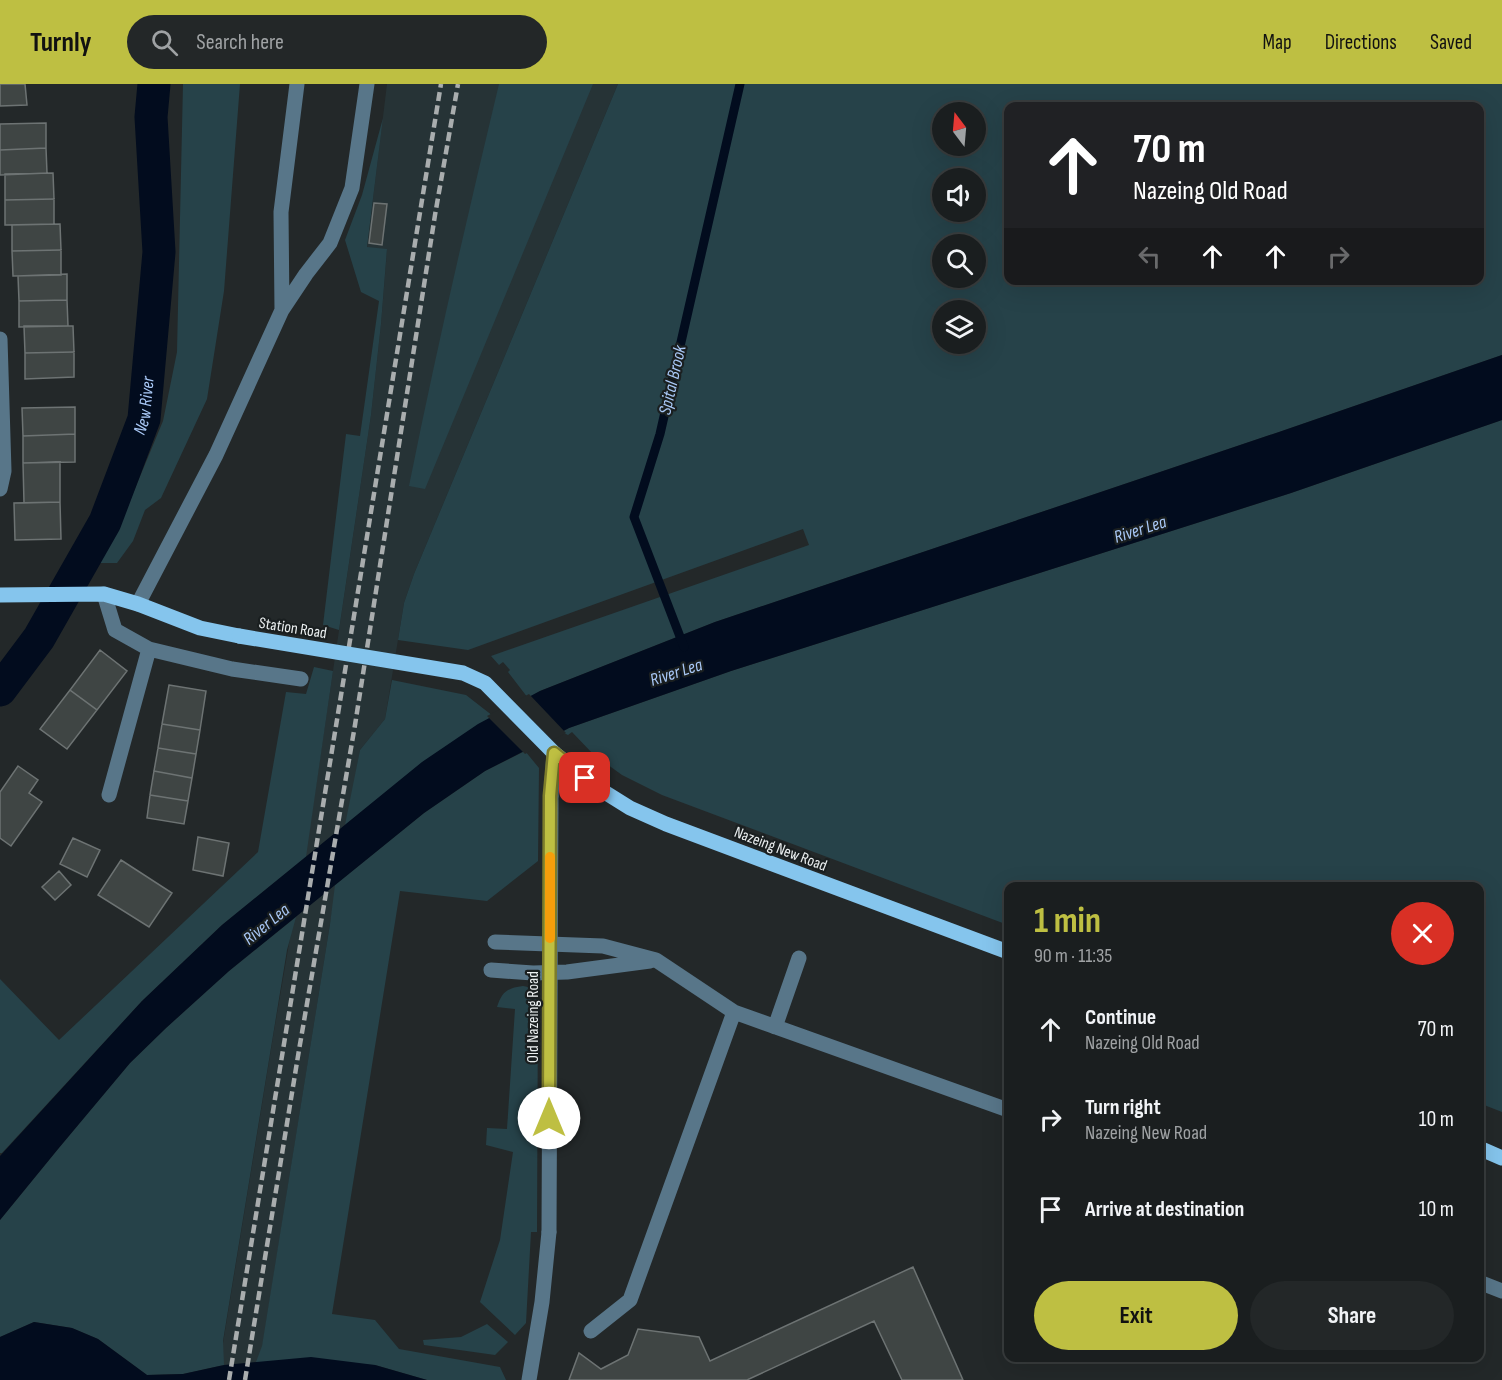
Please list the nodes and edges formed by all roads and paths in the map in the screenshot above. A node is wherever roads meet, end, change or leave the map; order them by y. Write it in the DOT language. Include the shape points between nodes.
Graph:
graph roads {
  1 [pos="297,84"];
  2 [pos="367,84"];
  3 [pos="282,310"];
  4 [pos="0,339"];
  5 [pos="0,489"];
  6 [pos="99,594"];
  7 [pos="0,595"];
  8 [pos="138,604"];
  9 [pos="149,649"];
  10 [pos="301,679"];
  11 [pos="554,753"];
  12 [pos="109,795"];
  13 [pos="495,942"];
  14 [pos="1004,951"];
  15 [pos="800,958"];
  16 [pos="656,960"];
  17 [pos="491,970"];
  18 [pos="734,1012"];
  19 [pos="775,1027"];
  20 [pos="1004,1109"];
  21 [pos="1484,1150"];
  22 [pos="1502,1158"];
  23 [pos="1484,1284"];
  24 [pos="1502,1291"];
  25 [pos="591,1331"];
  26 [pos="529,1380"];
  1 -- 3 [label="street" via="281,213"];
  2 -- 3 [label="street" via="352,188 330,243"];
  3 -- 8 [label="street" via="216,455"];
  4 -- 5 [label="street" via="4,471"];
  6 -- 7 [label="main road, Station Road"];
  6 -- 8 [label="main road, Station Road"];
  6 -- 9 [label="street" via="115,630"];
  8 -- 11 [label="main road, Station Road, bridge" via="200,628 474,677 485,683"];
  9 -- 10 [label="street" via="232,669"];
  9 -- 12 [label="street"];
  11 -- 14 [label="main road, Nazeing New Road" via="598,788 657,820"];
  11 -- 26 [label="street, Old Nazeing Road, bridge" via="550,796 549,1232"];
  13 -- 16 [label="street" via="603,946"];
  15 -- 19 [label="street"];
  16 -- 17 [label="street" via="567,972"];
  16 -- 18 [label="street"];
  18 -- 19 [label="street"];
  18 -- 25 [label="street" via="630,1300"];
  19 -- 20 [label="street"];
  21 -- 22 [label="main road"];
  23 -- 24 [label="street"];
}
